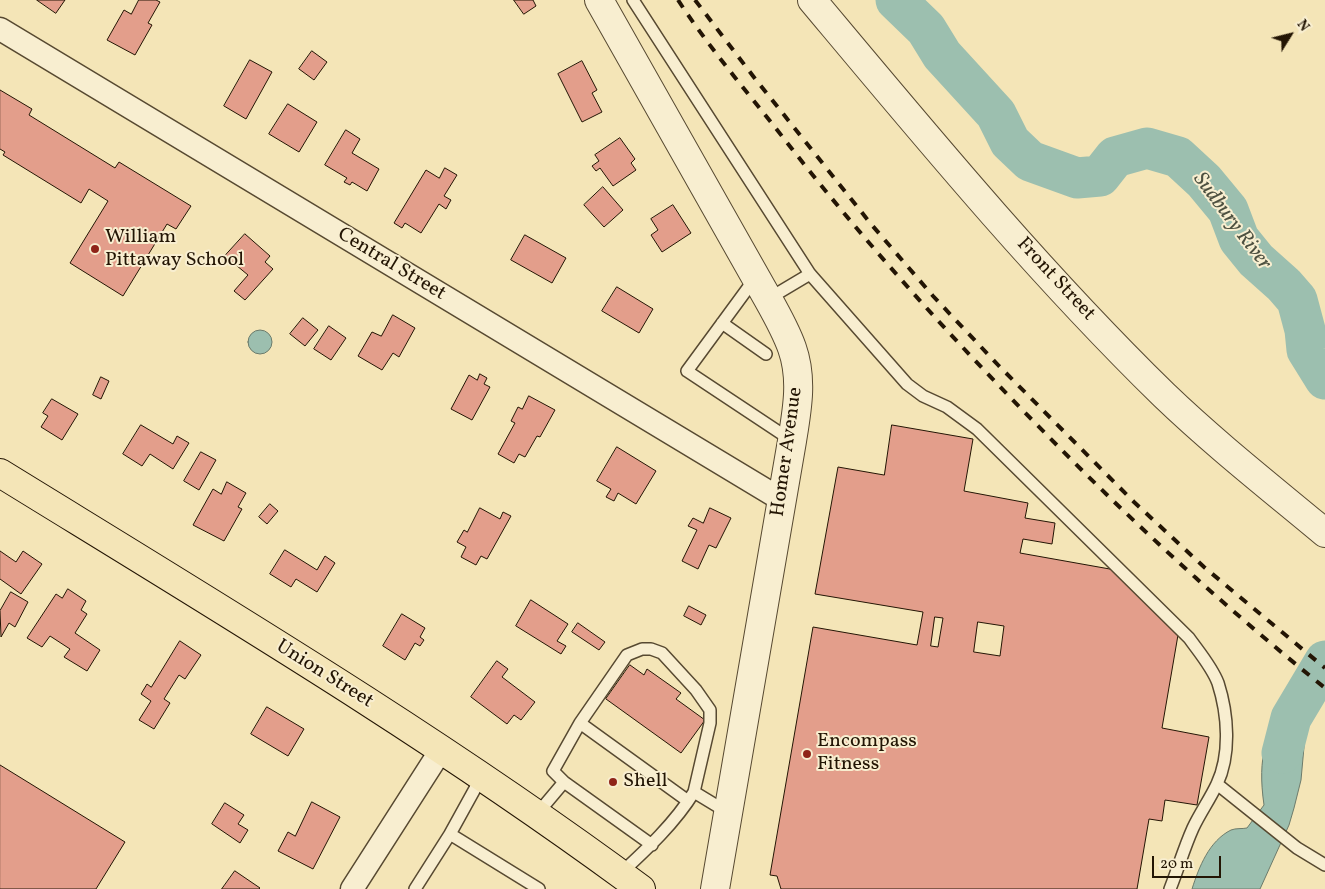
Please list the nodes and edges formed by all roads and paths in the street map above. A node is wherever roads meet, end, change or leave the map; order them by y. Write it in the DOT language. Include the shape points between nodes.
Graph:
graph roads {
  1 [pos="599,0"];
  2 [pos="634,0"];
  3 [pos="812,0"];
  4 [pos="0,29"];
  5 [pos="810,274"];
  6 [pos="762,288"];
  7 [pos="722,323"];
  8 [pos="766,354"];
  9 [pos="792,441"];
  10 [pos="0,473"];
  11 [pos="782,500"];
  12 [pos="1325,533"];
  13 [pos="580,722"];
  14 [pos="441,750"];
  15 [pos="482,776"];
  16 [pos="564,782"];
  17 [pos="1217,784"];
  18 [pos="691,797"];
  19 [pos="729,813"];
  20 [pos="537,814"];
  21 [pos="450,834"];
  22 [pos="652,845"];
  23 [pos="1325,865"];
  24 [pos="631,881"];
  25 [pos="352,889"];
  26 [pos="415,889"];
  27 [pos="539,889"];
  28 [pos="715,889"];
  29 [pos="1170,889"];
  1 -- 6 [label="street, Homer Avenue"];
  2 -- 5 [label="lane"];
  3 -- 12 [label="street, Front Street" via="1062,290 1165,396"];
  4 -- 11 [label="street, Central Street"];
  5 -- 6 [label="lane"];
  5 -- 17 [label="lane" via="907,384 977,430 1189,638 1217,682 1225,714 1226,755"];
  6 -- 7 [label="lane"];
  6 -- 9 [label="street, Homer Avenue" via="787,335 796,362 798,397"];
  7 -- 8 [label="lane"];
  7 -- 9 [label="lane" via="687,371"];
  9 -- 11 [label="street, Homer Avenue"];
  10 -- 14 [label="main road, Union Street"];
  11 -- 19 [label="street, Homer Avenue"];
  13 -- 16 [label="lane" via="552,771"];
  13 -- 18 [label="lane"];
  13 -- 18 [label="lane" via="627,655 642,649 662,653 710,710 710,724"];
  14 -- 15 [label="main road, Union Street"];
  14 -- 25 [label="street"];
  15 -- 20 [label="main road, Union Street"];
  15 -- 21 [label="lane"];
  16 -- 20 [label="lane"];
  16 -- 22 [label="lane"];
  17 -- 23 [label="lane" via="1297,848"];
  17 -- 29 [label="lane" via="1192,830"];
  18 -- 19 [label="lane"];
  18 -- 22 [label="lane"];
  19 -- 28 [label="street, Homer Avenue"];
  20 -- 24 [label="main road, Union Street"];
  21 -- 26 [label="lane"];
  21 -- 27 [label="lane"];
  22 -- 24 [label="lane"];
}
